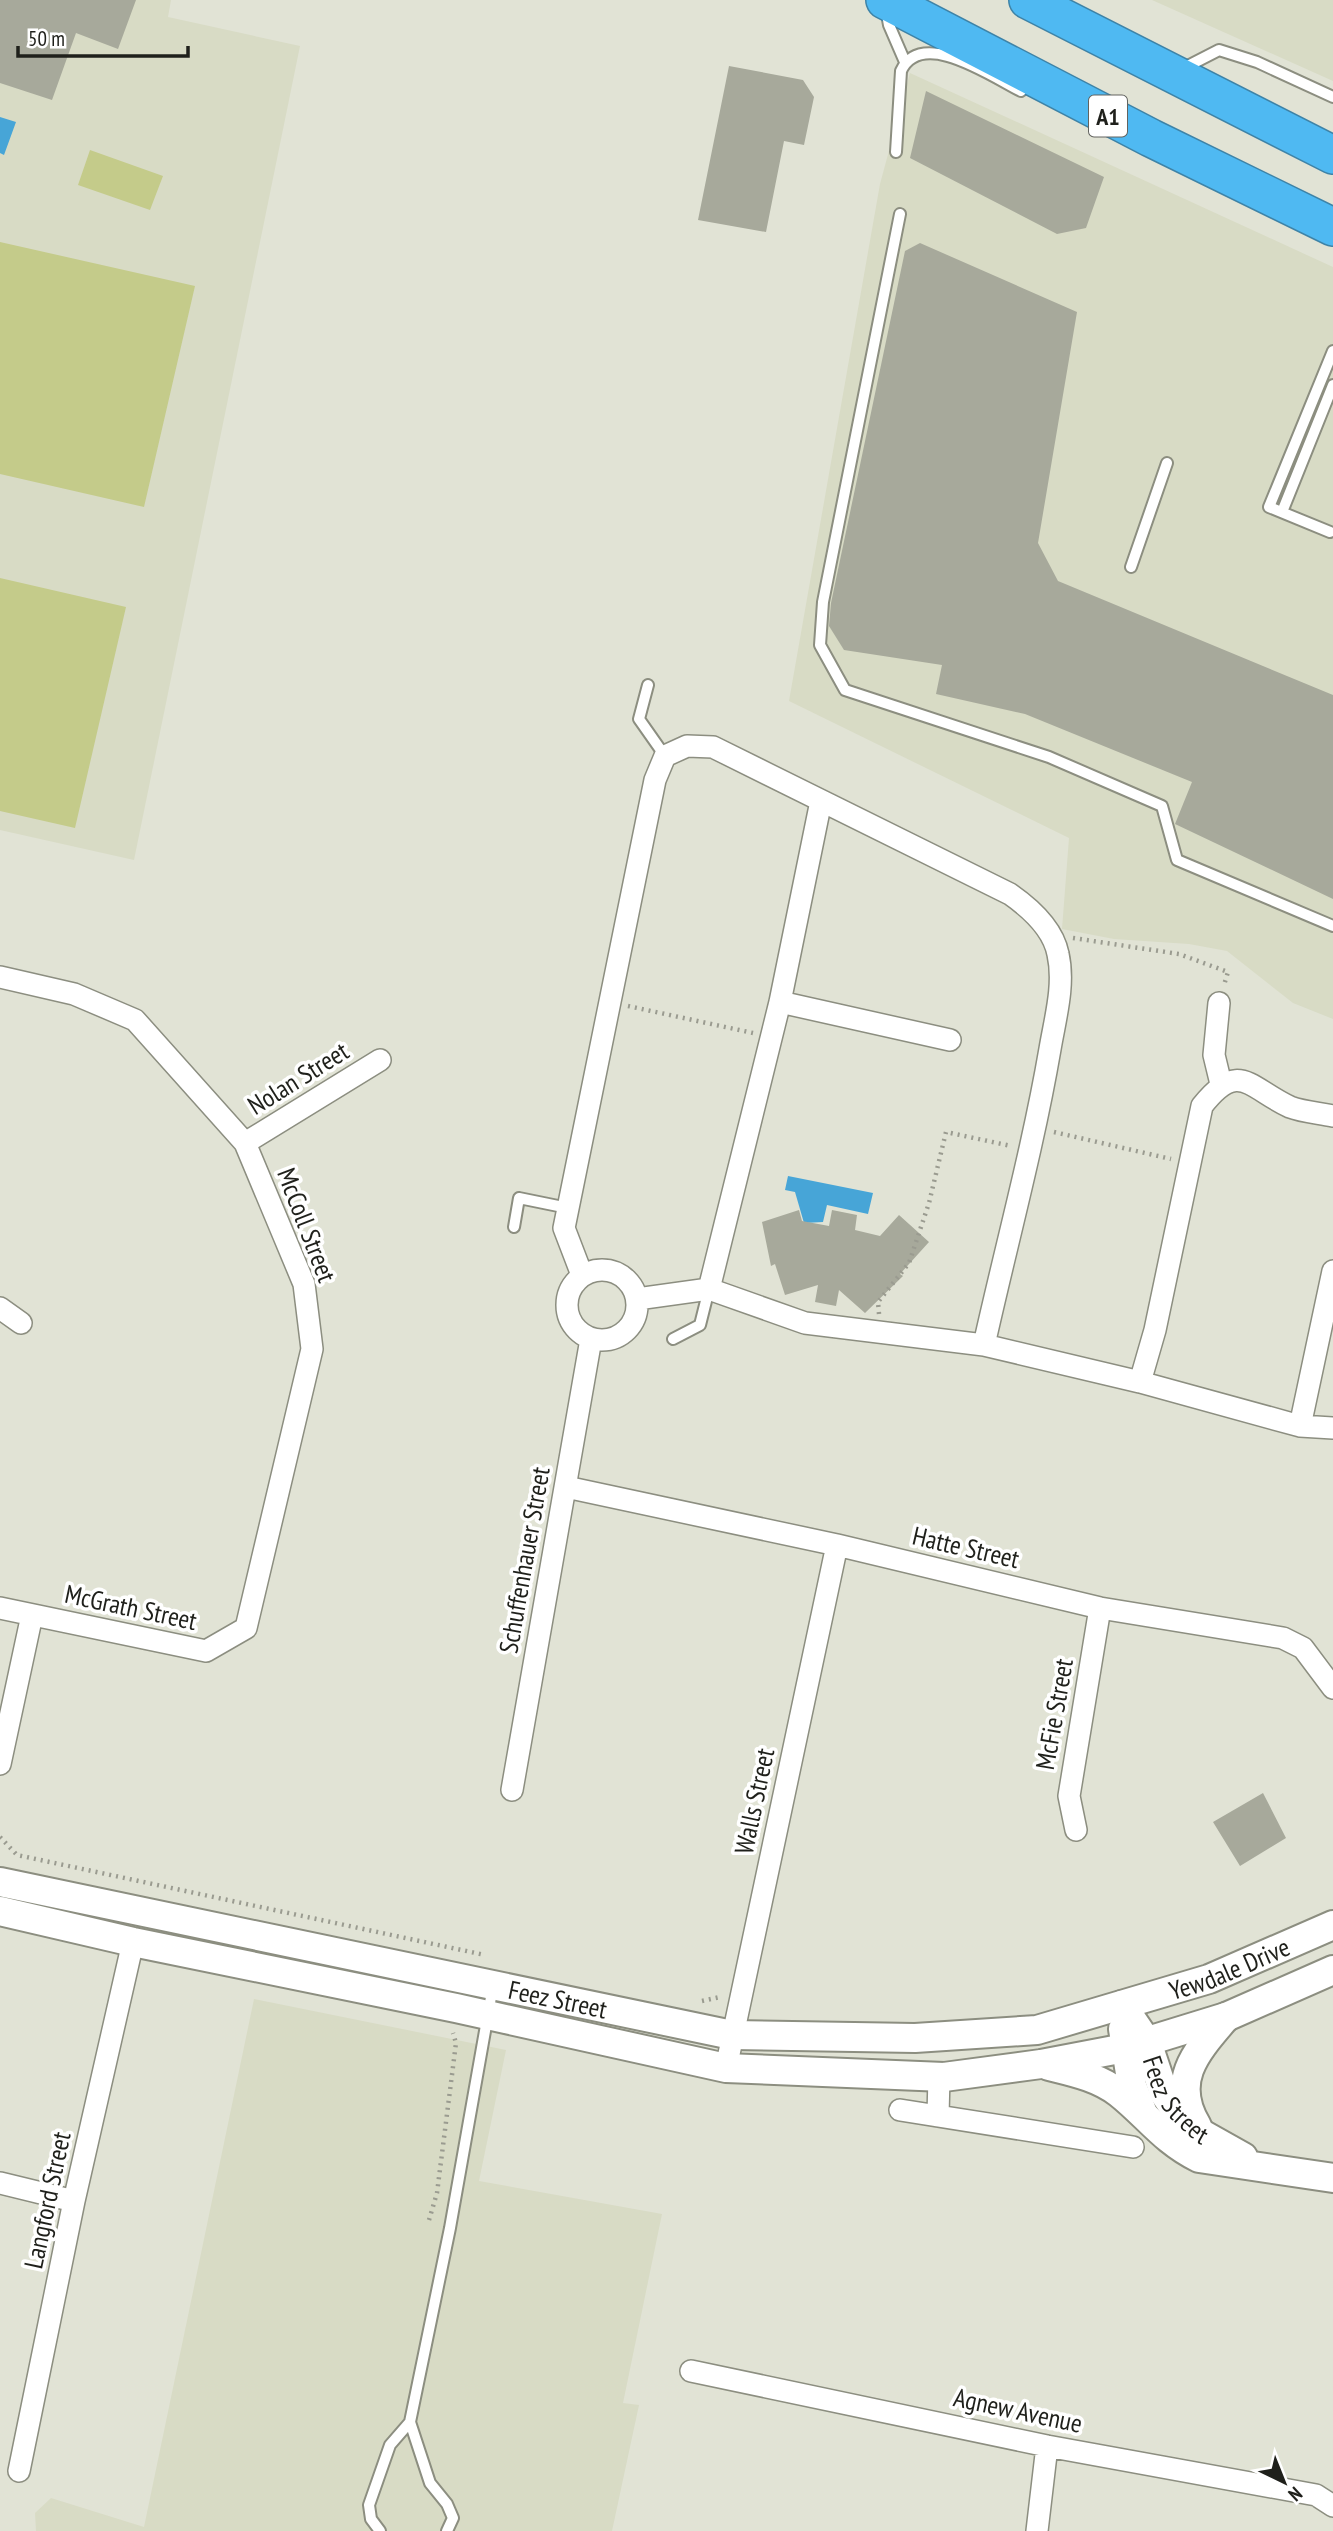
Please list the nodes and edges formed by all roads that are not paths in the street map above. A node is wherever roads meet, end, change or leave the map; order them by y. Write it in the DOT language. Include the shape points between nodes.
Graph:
graph roads {
  1 [pos="885,0"];
  2 [pos="1028,0"];
  3 [pos="905,62"];
  4 [pos="1172,74"];
  5 [pos="1031,96"];
  6 [pos="1333,97"];
  7 [pos="1113,132"];
  8 [pos="1151,138"];
  9 [pos="896,152"];
  10 [pos="1333,155"];
  11 [pos="900,214"];
  12 [pos="1330,229"];
  13 [pos="1333,351"];
  14 [pos="1333,385"];
  15 [pos="1167,463"];
  16 [pos="1282,512"];
  17 [pos="1330,532"];
  18 [pos="1131,567"];
  19 [pos="648,685"];
  20 [pos="665,756"];
  21 [pos="821,801"];
  22 [pos="1333,926"];
  23 [pos="0,977"];
  24 [pos="780,1002"];
  25 [pos="1219,1003"];
  26 [pos="950,1040"];
  27 [pos="380,1060"];
  28 [pos="1221,1084"];
  29 [pos="1333,1116"];
  30 [pos="245,1143"];
  31 [pos="568,1208"];
  32 [pos="514,1227"];
  33 [pos="1333,1271"];
  34 [pos="582,1275"];
  35 [pos="709,1289"];
  36 [pos="637,1299"];
  37 [pos="0,1308"];
  38 [pos="20,1323"];
  39 [pos="591,1339"];
  40 [pos="673,1339"];
  41 [pos="984,1345"];
  42 [pos="1140,1382"];
  43 [pos="1300,1426"];
  44 [pos="1333,1428"];
  45 [pos="566,1487"];
  46 [pos="837,1545"];
  47 [pos="0,1608"];
  48 [pos="1100,1608"];
  49 [pos="32,1615"];
  50 [pos="246,1628"];
  51 [pos="1333,1688"];
  52 [pos="0,1764"];
  53 [pos="512,1790"];
  54 [pos="1076,1830"];
  55 [pos="0,1882"];
  56 [pos="0,1911"];
  57 [pos="1333,1925"];
  58 [pos="133,1942"];
  59 [pos="494,1970"];
  60 [pos="1333,1970"];
  61 [pos="1122,2005"];
  62 [pos="486,2015"];
  63 [pos="1226,2017"];
  64 [pos="732,2035"];
  65 [pos="1136,2045"];
  66 [pos="1041,2064"];
  67 [pos="726,2068"];
  68 [pos="939,2076"];
  69 [pos="900,2110"];
  70 [pos="938,2116"];
  71 [pos="1146,2120"];
  72 [pos="1202,2134"];
  73 [pos="1133,2147"];
  74 [pos="1258,2164"];
  75 [pos="1333,2178"];
  76 [pos="0,2183"];
  77 [pos="74,2201"];
  78 [pos="691,2371"];
  79 [pos="410,2422"];
  80 [pos="1047,2446"];
  81 [pos="19,2471"];
  82 [pos="1333,2506"];
  83 [pos="380,2531"];
  84 [pos="447,2531"];
  85 [pos="1037,2531"];
  1 -- 3 [label="lane" via="888,25"];
  1 -- 8 [label="highway, A1"];
  2 -- 4 [label="highway, A1"];
  3 -- 5 [label="lane" via="924,53 941,52"];
  3 -- 9 [label="lane"];
  4 -- 6 [label="lane" via="1219,50"];
  4 -- 10 [label="highway, A1"];
  7 -- 8 [label="lane"];
  8 -- 12 [label="highway, A1"];
  11 -- 22 [label="lane" via="823,602 820,645 845,691 1049,757 1162,806 1177,860"];
  13 -- 16 [label="lane" via="1269,507"];
  14 -- 16 [label="lane"];
  15 -- 18 [label="lane"];
  16 -- 17 [label="lane"];
  19 -- 20 [label="lane" via="639,719"];
  20 -- 21 [label="street" via="687,746 713,747"];
  20 -- 31 [label="street" via="655,780"];
  21 -- 24 [label="street"];
  21 -- 41 [label="street" via="1010,894 1030,908 1058,954 1059,993 1034,1128"];
  23 -- 30 [label="street, McColl Street" via="74,994 135,1020"];
  24 -- 26 [label="street"];
  24 -- 35 [label="street"];
  25 -- 28 [label="street" via="1214,1055"];
  27 -- 30 [label="street, Nolan Street"];
  28 -- 29 [label="street" via="1238,1080 1252,1084 1292,1108"];
  28 -- 42 [label="street" via="1202,1106"];
  30 -- 50 [label="street, McColl Street" via="304,1283 312,1349"];
  31 -- 32 [label="lane" via="519,1198"];
  31 -- 34 [label="street" via="564,1228"];
  33 -- 43 [label="street"];
  34 -- 36 [label="street" via="615,1272 633,1288"];
  34 -- 39 [label="street" via="566,1304 572,1325"];
  35 -- 36 [label="street"];
  35 -- 40 [label="lane" via="700,1325"];
  35 -- 41 [label="street" via="805,1323"];
  36 -- 39 [label="street" via="625,1332"];
  37 -- 38 [label="street"];
  39 -- 45 [label="street, Schuffenhauer Street"];
  41 -- 42 [label="street"];
  42 -- 43 [label="street"];
  43 -- 44 [label="street"];
  45 -- 46 [label="street, Hatte Street"];
  45 -- 53 [label="street, Schuffenhauer Street"];
  46 -- 48 [label="street, Hatte Street"];
  46 -- 64 [label="street, Walls Street"];
  47 -- 49 [label="street, McGrath Street"];
  48 -- 51 [label="street, Hatte Street" via="1283,1637 1304,1648"];
  48 -- 54 [label="street, McFie Street" via="1069,1796"];
  49 -- 50 [label="street, McGrath Street" via="206,1651"];
  49 -- 52 [label="street"];
  55 -- 59 [label="main road, Feez Street"];
  56 -- 58 [label="main road, Feez Street"];
  57 -- 61 [label="main road, Yewdale Drive" via="1209,1979"];
  58 -- 62 [label="main road, Feez Street"];
  58 -- 77 [label="street, Langford Street"];
  59 -- 62 [label="lane"];
  59 -- 64 [label="main road, Feez Street"];
  60 -- 63 [label="main road, Yewdale Drive"];
  61 -- 64 [label="main road, Feez Street" via="1037,2030 915,2038"];
  61 -- 65 [label="main road, Feez Street"];
  62 -- 67 [label="main road, Feez Street"];
  62 -- 79 [label="lane" via="450,2228"];
  63 -- 65 [label="main road, Yewdale Drive"];
  63 -- 72 [label="main road" via="1191,2058 1186,2097"];
  64 -- 67 [label="street, Walls Street"];
  65 -- 66 [label="main road, Feez Street"];
  65 -- 71 [label="main road, Feez Street" via="1132,2086"];
  65 -- 72 [label="main road, Feez Street" via="1164,2093"];
  66 -- 68 [label="main road, Feez Street"];
  66 -- 71 [label="main road" via="1085,2074 1104,2084"];
  67 -- 68 [label="main road, Feez Street"];
  68 -- 70 [label="street"];
  69 -- 70 [label="street"];
  70 -- 73 [label="street"];
  71 -- 74 [label="main road, Feez Street" via="1178,2148 1199,2158"];
  72 -- 74 [label="main road, Feez Street"];
  74 -- 75 [label="main road, Feez Street"];
  76 -- 77 [label="street"];
  77 -- 81 [label="street, Langford Street"];
  78 -- 80 [label="street, Agnew Avenue"];
  79 -- 83 [label="lane" via="390,2445 369,2505 371,2519"];
  79 -- 84 [label="lane" via="430,2483 453,2518"];
  80 -- 82 [label="street, Agnew Avenue" via="1316,2495"];
  80 -- 85 [label="street"];
}
